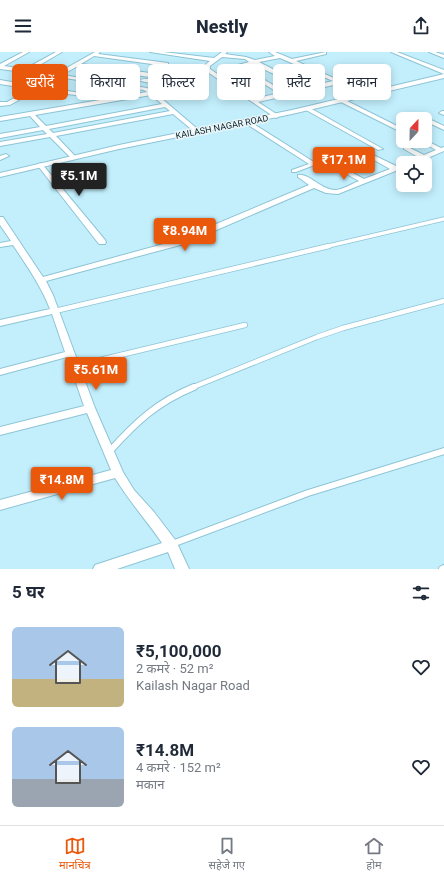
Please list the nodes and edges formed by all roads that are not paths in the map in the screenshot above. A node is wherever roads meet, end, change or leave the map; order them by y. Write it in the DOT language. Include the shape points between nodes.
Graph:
graph roads {
  1 [pos="27,52"];
  2 [pos="60,52"];
  3 [pos="152,52"];
  4 [pos="272,52"];
  5 [pos="290,52"];
  6 [pos="393,52"];
  7 [pos="431,52"];
  8 [pos="96,53"];
  9 [pos="324,53"];
  10 [pos="181,54"];
  11 [pos="223,54"];
  12 [pos="278,55"];
  13 [pos="444,57"];
  14 [pos="215,60"];
  15 [pos="253,61"];
  16 [pos="291,61"];
  17 [pos="39,64"];
  18 [pos="78,64"];
  19 [pos="166,64"];
  20 [pos="209,64"];
  21 [pos="76,65"];
  22 [pos="0,67"];
  23 [pos="12,69"];
  24 [pos="68,70"];
  25 [pos="209,71"];
  26 [pos="273,71"];
  27 [pos="444,72"];
  28 [pos="444,76"];
  29 [pos="148,77"];
  30 [pos="143,80"];
  31 [pos="148,80"];
  32 [pos="333,80"];
  33 [pos="140,82"];
  34 [pos="2,84"];
  35 [pos="12,85"];
  36 [pos="273,87"];
  37 [pos="391,88"];
  38 [pos="148,94"];
  39 [pos="273,96"];
  40 [pos="15,100"];
  41 [pos="160,100"];
  42 [pos="346,100"];
  43 [pos="253,101"];
  44 [pos="343,101"];
  45 [pos="0,104"];
  46 [pos="166,105"];
  47 [pos="308,109"];
  48 [pos="174,112"];
  49 [pos="31,114"];
  50 [pos="276,116"];
  51 [pos="0,119"];
  52 [pos="247,122"];
  53 [pos="432,123"];
  54 [pos="45,128"];
  55 [pos="396,128"];
  56 [pos="444,128"];
  57 [pos="198,132"];
  58 [pos="51,135"];
  59 [pos="0,136"];
  60 [pos="1,144"];
  61 [pos="432,145"];
  62 [pos="406,148"];
  63 [pos="380,149"];
  64 [pos="443,150"];
  65 [pos="369,155"];
  66 [pos="421,156"];
  67 [pos="426,156"];
  68 [pos="73,157"];
  69 [pos="40,165"];
  70 [pos="334,165"];
  71 [pos="396,165"];
  72 [pos="396,169"];
  73 [pos="0,175"];
  74 [pos="363,181"];
  75 [pos="315,185"];
  76 [pos="0,219"];
  77 [pos="444,219"];
  78 [pos="15,242"];
  79 [pos="102,242"];
  80 [pos="0,245"];
  81 [pos="41,280"];
  82 [pos="444,301"];
  83 [pos="55,310"];
  84 [pos="0,323"];
  85 [pos="245,325"];
  86 [pos="71,353"];
  87 [pos="75,366"];
  88 [pos="0,372"];
  89 [pos="90,408"];
  90 [pos="0,431"];
  91 [pos="444,451"];
  92 [pos="109,452"];
  93 [pos="118,473"];
  94 [pos="0,505"];
  95 [pos="171,544"];
  96 [pos="100,569"];
  97 [pos="182,569"];
  1 -- 22 [label="street"];
  2 -- 17 [label="street"];
  3 -- 10 [label="street"];
  4 -- 12 [label="street"];
  5 -- 12 [label="street"];
  6 -- 27 [label="street"];
  7 -- 13 [label="street"];
  8 -- 18 [label="street"];
  8 -- 19 [label="street"];
  9 -- 16 [label="street"];
  10 -- 14 [label="street"];
  10 -- 19 [label="street"];
  11 -- 14 [label="street"];
  11 -- 15 [label="street"];
  12 -- 15 [label="street"];
  12 -- 16 [label="street"];
  14 -- 20 [label="street"];
  15 -- 26 [label="street"];
  15 -- 36 [label="street" via="238,66"];
  16 -- 32 [label="street"];
  21 -- 24 [label="street"];
  22 -- 23 [label="street"];
  25 -- 43 [label="street"];
  28 -- 37 [label="street, KAILASH NAGAR ROAD"];
  29 -- 30 [label="street"];
  30 -- 31 [label="street"];
  30 -- 33 [label="street"];
  34 -- 35 [label="street"];
  38 -- 49 [label="street"];
  39 -- 43 [label="street"];
  40 -- 45 [label="street" via="8,104"];
  41 -- 46 [label="street"];
  42 -- 44 [label="street, KAILASH NAGAR ROAD"];
  43 -- 50 [label="street"];
  44 -- 47 [label="street, KAILASH NAGAR ROAD"];
  44 -- 55 [label="street"];
  46 -- 48 [label="street"];
  46 -- 54 [label="street"];
  47 -- 50 [label="street, KAILASH NAGAR ROAD"];
  47 -- 63 [label="street"];
  48 -- 57 [label="street"];
  48 -- 58 [label="street"];
  49 -- 51 [label="street"];
  49 -- 54 [label="street"];
  50 -- 52 [label="street, KAILASH NAGAR ROAD"];
  52 -- 57 [label="street, KAILASH NAGAR ROAD"];
  52 -- 75 [label="street" via="314,164 297,174"];
  53 -- 56 [label="street"];
  54 -- 58 [label="street"];
  54 -- 59 [label="street"];
  57 -- 68 [label="street, KAILASH NAGAR ROAD"];
  58 -- 60 [label="street"];
  58 -- 68 [label="street"];
  61 -- 64 [label="street"];
  62 -- 66 [label="street"];
  64 -- 67 [label="street"];
  65 -- 71 [label="street"];
  68 -- 69 [label="street, KAILASH NAGAR ROAD"];
  69 -- 73 [label="street, KAILASH NAGAR ROAD"];
  69 -- 79 [label="street"];
  70 -- 74 [label="street"];
  72 -- 74 [label="street"];
  74 -- 75 [label="street" via="333,193"];
  75 -- 81 [label="street" via="181,242"];
  76 -- 78 [label="street"];
  77 -- 83 [label="lane"];
  78 -- 80 [label="street"];
  78 -- 81 [label="street"];
  81 -- 83 [label="street"];
  82 -- 92 [label="lane" via="317,337 177,394 143,415"];
  83 -- 84 [label="street"];
  83 -- 86 [label="street"];
  85 -- 87 [label="lane"];
  86 -- 87 [label="street"];
  86 -- 88 [label="street"];
  87 -- 89 [label="street"];
  89 -- 90 [label="street"];
  89 -- 92 [label="street"];
  91 -- 95 [label="lane" via="308,494"];
  92 -- 93 [label="street"];
  93 -- 94 [label="street"];
  93 -- 95 [label="street" via="130,493"];
  95 -- 96 [label="street"];
  95 -- 97 [label="street"];
}
